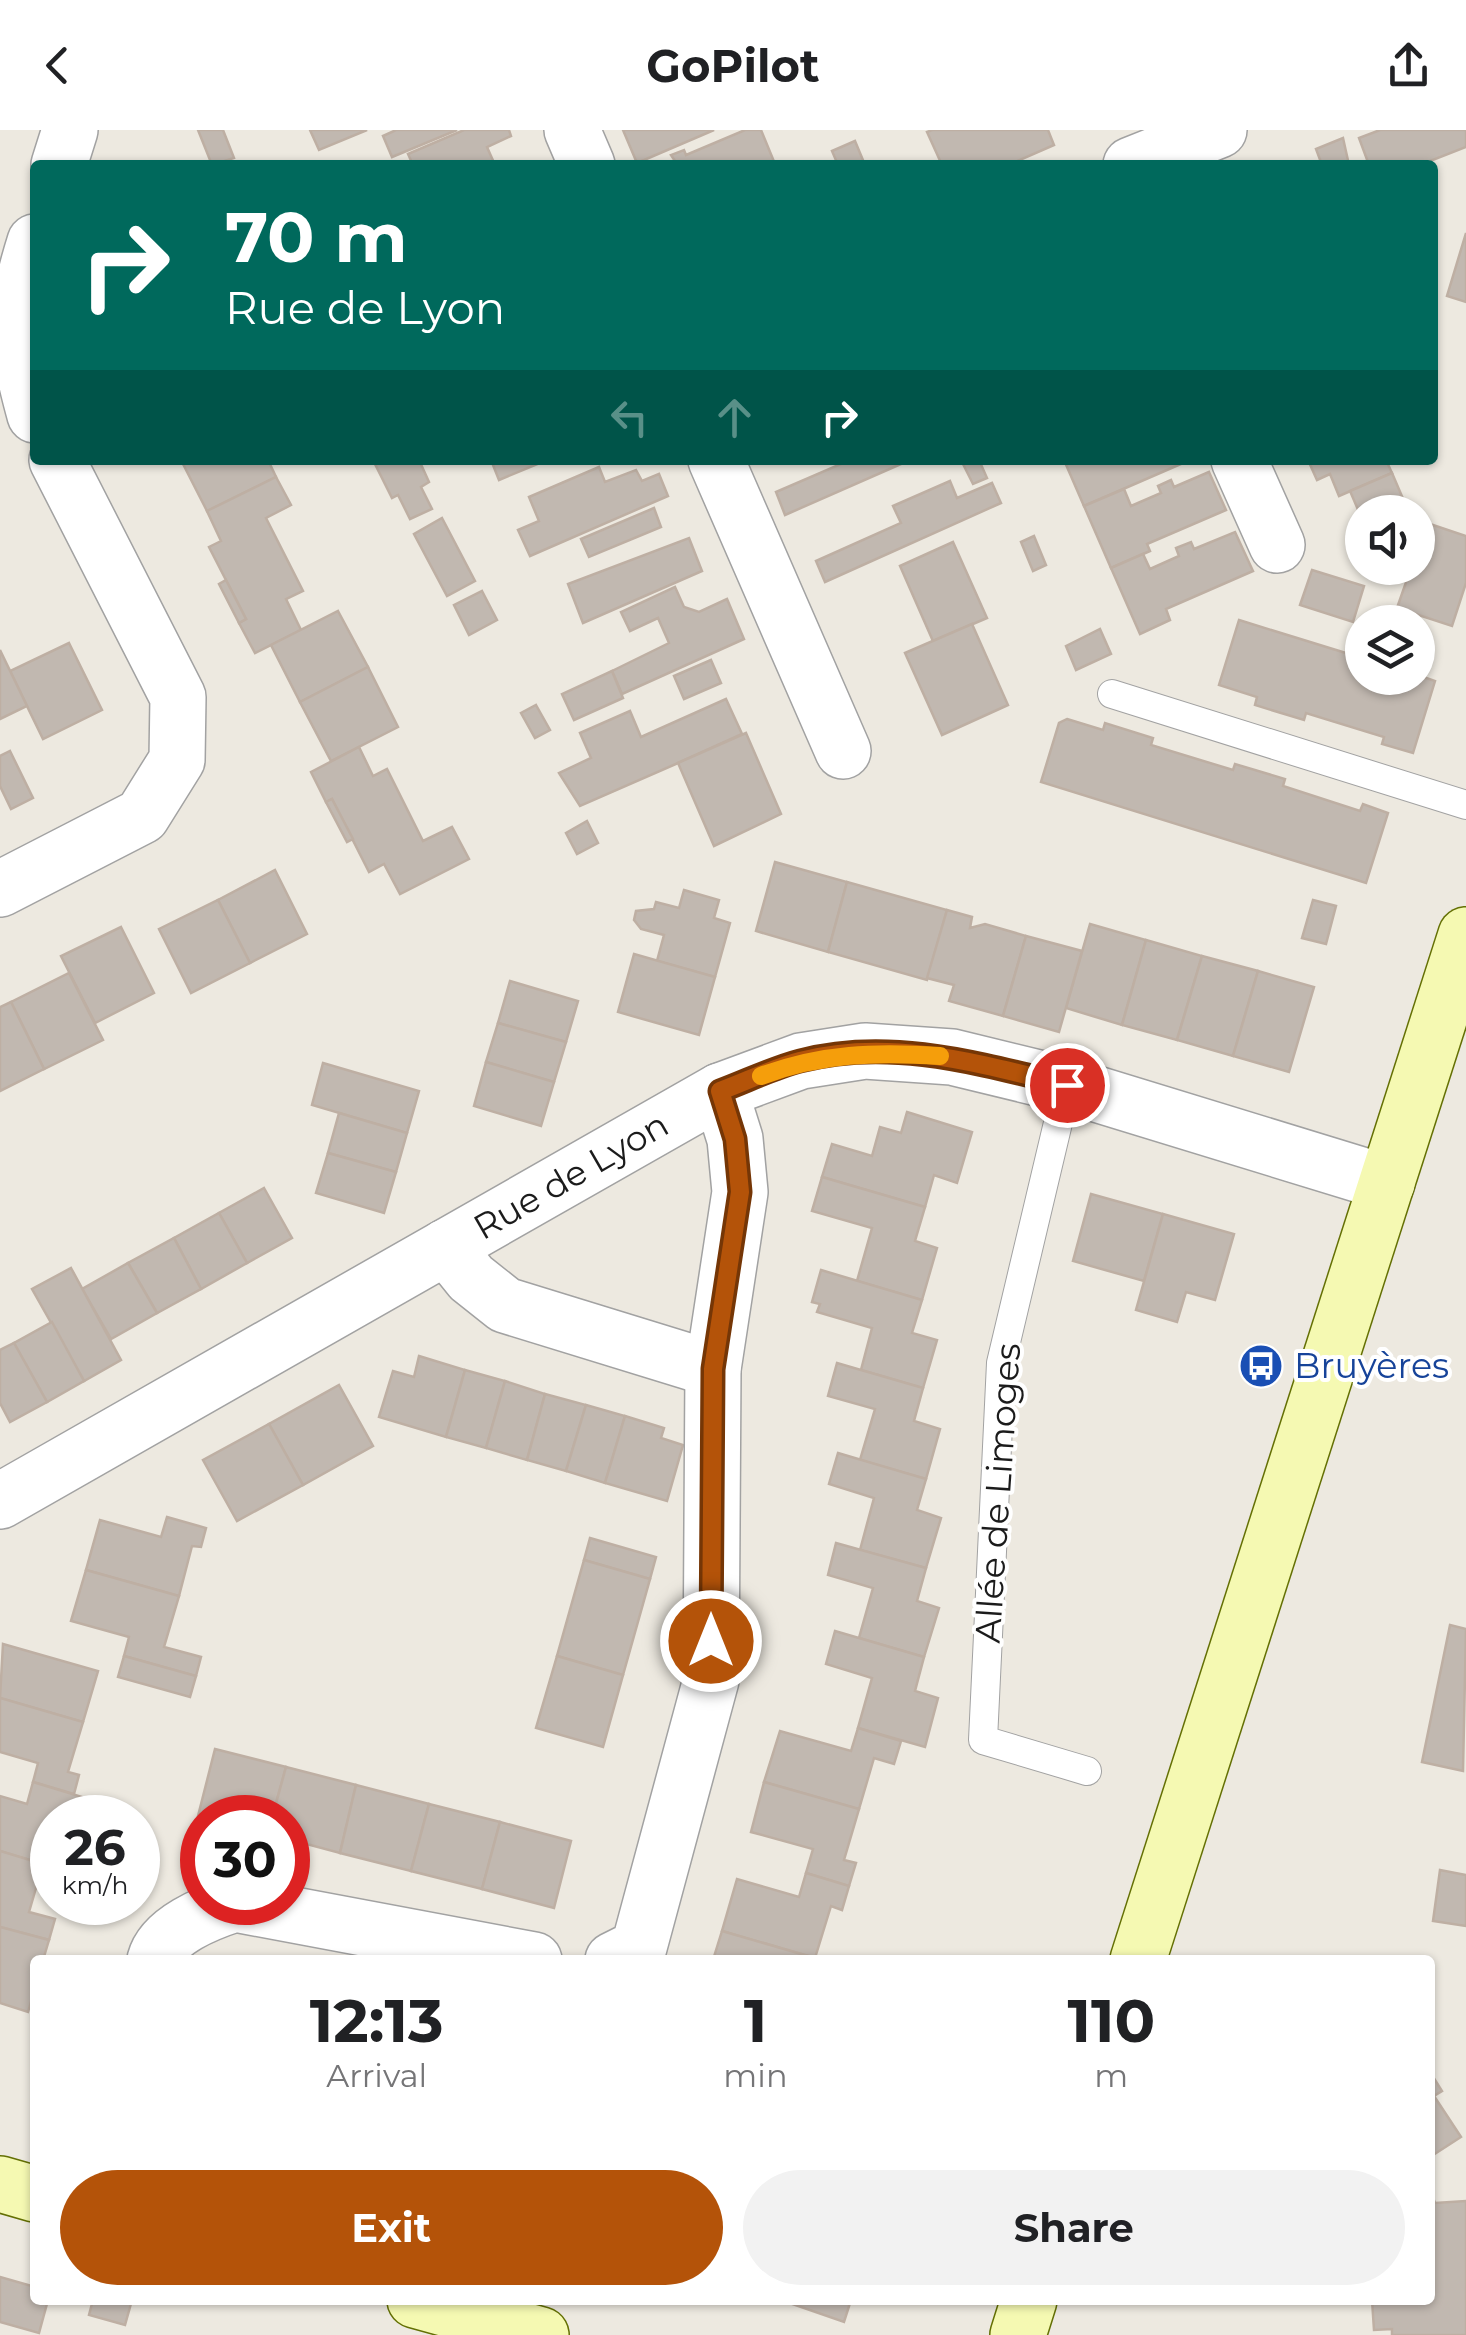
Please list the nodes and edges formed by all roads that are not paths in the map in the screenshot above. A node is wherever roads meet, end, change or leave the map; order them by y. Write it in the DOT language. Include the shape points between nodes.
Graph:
graph roads {
  1 [pos="70,130"];
  2 [pos="572,130"];
  3 [pos="1111,130"];
  4 [pos="1219,130"];
  5 [pos="61,160"];
  6 [pos="585,160"];
  7 [pos="1120,160"];
  8 [pos="1144,160"];
  9 [pos="30,258"];
  10 [pos="30,398"];
  11 [pos="60,465"];
  12 [pos="718,465"];
  13 [pos="1241,465"];
  14 [pos="1277,545"];
  15 [pos="1112,694"];
  16 [pos="843,751"];
  17 [pos="1466,805"];
  18 [pos="0,888"];
  19 [pos="1466,936"];
  20 [pos="1067,1085"];
  21 [pos="720,1091"];
  22 [pos="1388,1183"];
  23 [pos="446,1247"];
  24 [pos="713,1369"];
  25 [pos="0,1501"];
  26 [pos="1087,1771"];
  27 [pos="156,1955"];
  28 [pos="507,1955"];
  29 [pos="623,1955"];
  30 [pos="1140,1955"];
  31 [pos="0,2184"];
  32 [pos="30,2193"];
  33 [pos="433,2305"];
  34 [pos="1027,2305"];
  35 [pos="541,2335"];
  36 [pos="1018,2335"];
  1 -- 5 [label="street"];
  2 -- 6 [label="street"];
  3 -- 7 [label="street"];
  4 -- 8 [label="street"];
  9 -- 10 [label="street" via="19,293 16,349"];
  11 -- 18 [label="street" via="178,698 176,760 142,816"];
  12 -- 16 [label="street"];
  13 -- 14 [label="street"];
  15 -- 17 [label="lane"];
  19 -- 22 [label="main road"];
  20 -- 21 [label="street, Rue de Lyon" via="952,1057 864,1051 801,1061"];
  20 -- 22 [label="street, Rue de Lyon"];
  20 -- 26 [label="lane, Allée de Limoges" via="1001,1363 983,1740"];
  21 -- 23 [label="street, Rue de Lyon"];
  21 -- 24 [label="street" via="735,1139 740,1192"];
  22 -- 30 [label="main road"];
  23 -- 24 [label="street, Rue de Lyon" via="505,1306"];
  23 -- 25 [label="street, Rue de Lyon"];
  24 -- 29 [label="street" via="711,1680 640,1947"];
  27 -- 28 [label="street" via="204,1914 235,1904"];
  31 -- 32 [label="main road"];
  33 -- 35 [label="main road"];
  34 -- 36 [label="main road"];
}
